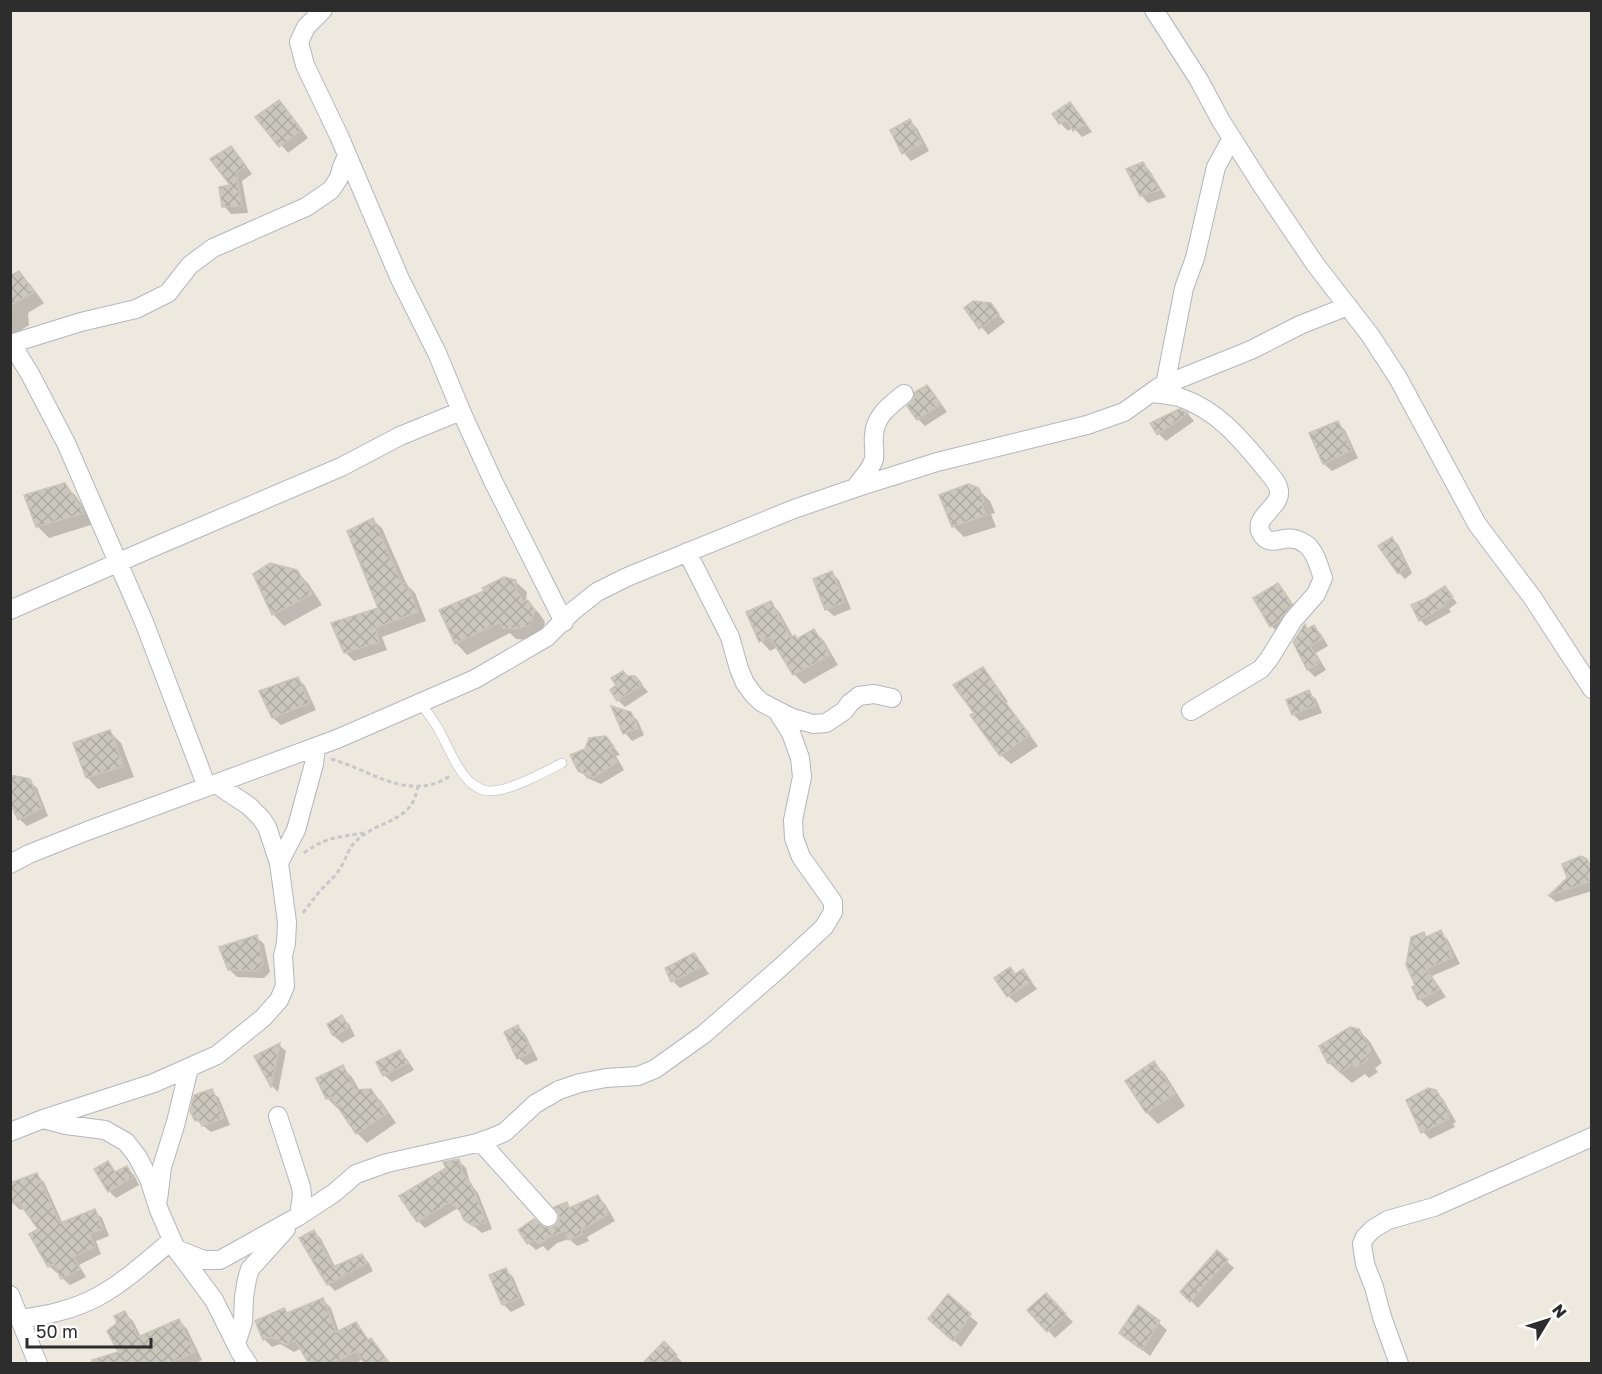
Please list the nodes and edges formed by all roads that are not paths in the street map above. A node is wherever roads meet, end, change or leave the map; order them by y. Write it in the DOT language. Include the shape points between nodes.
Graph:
graph roads {
  1 [pos="323,10"];
  2 [pos="1154,10"];
  3 [pos="1232,138"];
  4 [pos="347,156"];
  5 [pos="1348,306"];
  6 [pos="11,344"];
  7 [pos="1158,389"];
  8 [pos="904,394"];
  9 [pos="461,411"];
  10 [pos="855,488"];
  11 [pos="687,552"];
  12 [pos="119,563"];
  13 [pos="10,610"];
  14 [pos="564,622"];
  15 [pos="1592,689"];
  16 [pos="892,698"];
  17 [pos="420,702"];
  18 [pos="777,711"];
  19 [pos="1191,711"];
  20 [pos="315,751"];
  21 [pos="562,763"];
  22 [pos="212,785"];
  23 [pos="10,846"];
  24 [pos="36,852"];
  25 [pos="280,861"];
  26 [pos="10,864"];
  27 [pos="189,1068"];
  28 [pos="278,1116"];
  29 [pos="43,1119"];
  30 [pos="10,1132"];
  31 [pos="1592,1137"];
  32 [pos="479,1142"];
  33 [pos="158,1205"];
  34 [pos="297,1217"];
  35 [pos="548,1217"];
  36 [pos="174,1244"];
  37 [pos="10,1295"];
  38 [pos="21,1319"];
  39 [pos="236,1344"];
  40 [pos="38,1364"];
  41 [pos="248,1364"];
  42 [pos="1399,1364"];
  1 -- 4 [label="street" via="306,27 299,42 305,65"];
  2 -- 3 [label="street"];
  3 -- 5 [label="street" via="1315,264"];
  3 -- 7 [label="street" via="1216,167"];
  4 -- 6 [label="street" via="331,190 306,207 213,248 190,265 168,293 136,309"];
  4 -- 9 [label="street"];
  5 -- 7 [label="street"];
  5 -- 15 [label="street" via="1398,378 1477,524 1532,597"];
  6 -- 12 [label="street" via="66,443"];
  7 -- 10 [label="street" via="1124,412 1087,425 937,462"];
  7 -- 19 [label="street" via="1220,419 1245,443 1278,486 1276,501 1259,526 1262,535 1275,542 1294,539 1307,546 1323,578 1316,594 1293,620 1261,669"];
  8 -- 10 [label="street" via="880,416 874,430 874,460"];
  9 -- 12 [label="street"];
  9 -- 14 [label="street"];
  10 -- 11 [label="street"];
  11 -- 14 [label="street" via="597,592"];
  11 -- 18 [label="street" via="730,638 745,683 761,702"];
  12 -- 13 [label="street"];
  12 -- 22 [label="street"];
  14 -- 17 [label="street" via="547,637 475,679"];
  16 -- 18 [label="street" via="859,696 826,723 805,722"];
  17 -- 20 [label="street"];
  17 -- 21 [label="lane" via="473,785 491,791 508,787"];
  18 -- 32 [label="street" via="800,758 802,777 794,838 801,857 834,902 831,918 722,1019 655,1069 638,1076 606,1078 559,1090 535,1104 504,1132"];
  20 -- 22 [label="street"];
  20 -- 25 [label="street" via="296,830"];
  22 -- 24 [label="street"];
  22 -- 25 [label="street" via="249,806 261,818"];
  23 -- 24 [label="street"];
  24 -- 26 [label="street"];
  25 -- 27 [label="street" via="287,935 283,956 285,986 279,1000 217,1055"];
  27 -- 29 [label="street"];
  27 -- 33 [label="street" via="162,1167"];
  28 -- 34 [label="street" via="301,1186"];
  29 -- 30 [label="street"];
  29 -- 33 [label="street" via="105,1130 126,1142 149,1179"];
  31 -- 42 [label="street" via="1434,1207 1388,1220 1365,1237 1365,1264"];
  32 -- 34 [label="street" via="387,1162 356,1174"];
  32 -- 35 [label="street"];
  33 -- 36 [label="street"];
  34 -- 36 [label="street" via="220,1260 204,1260"];
  34 -- 39 [label="street" via="250,1269"];
  36 -- 38 [label="street" via="99,1297 50,1314"];
  36 -- 39 [label="street" via="214,1300"];
  37 -- 38 [label="street"];
  38 -- 40 [label="street"];
  39 -- 41 [label="street"];
}
